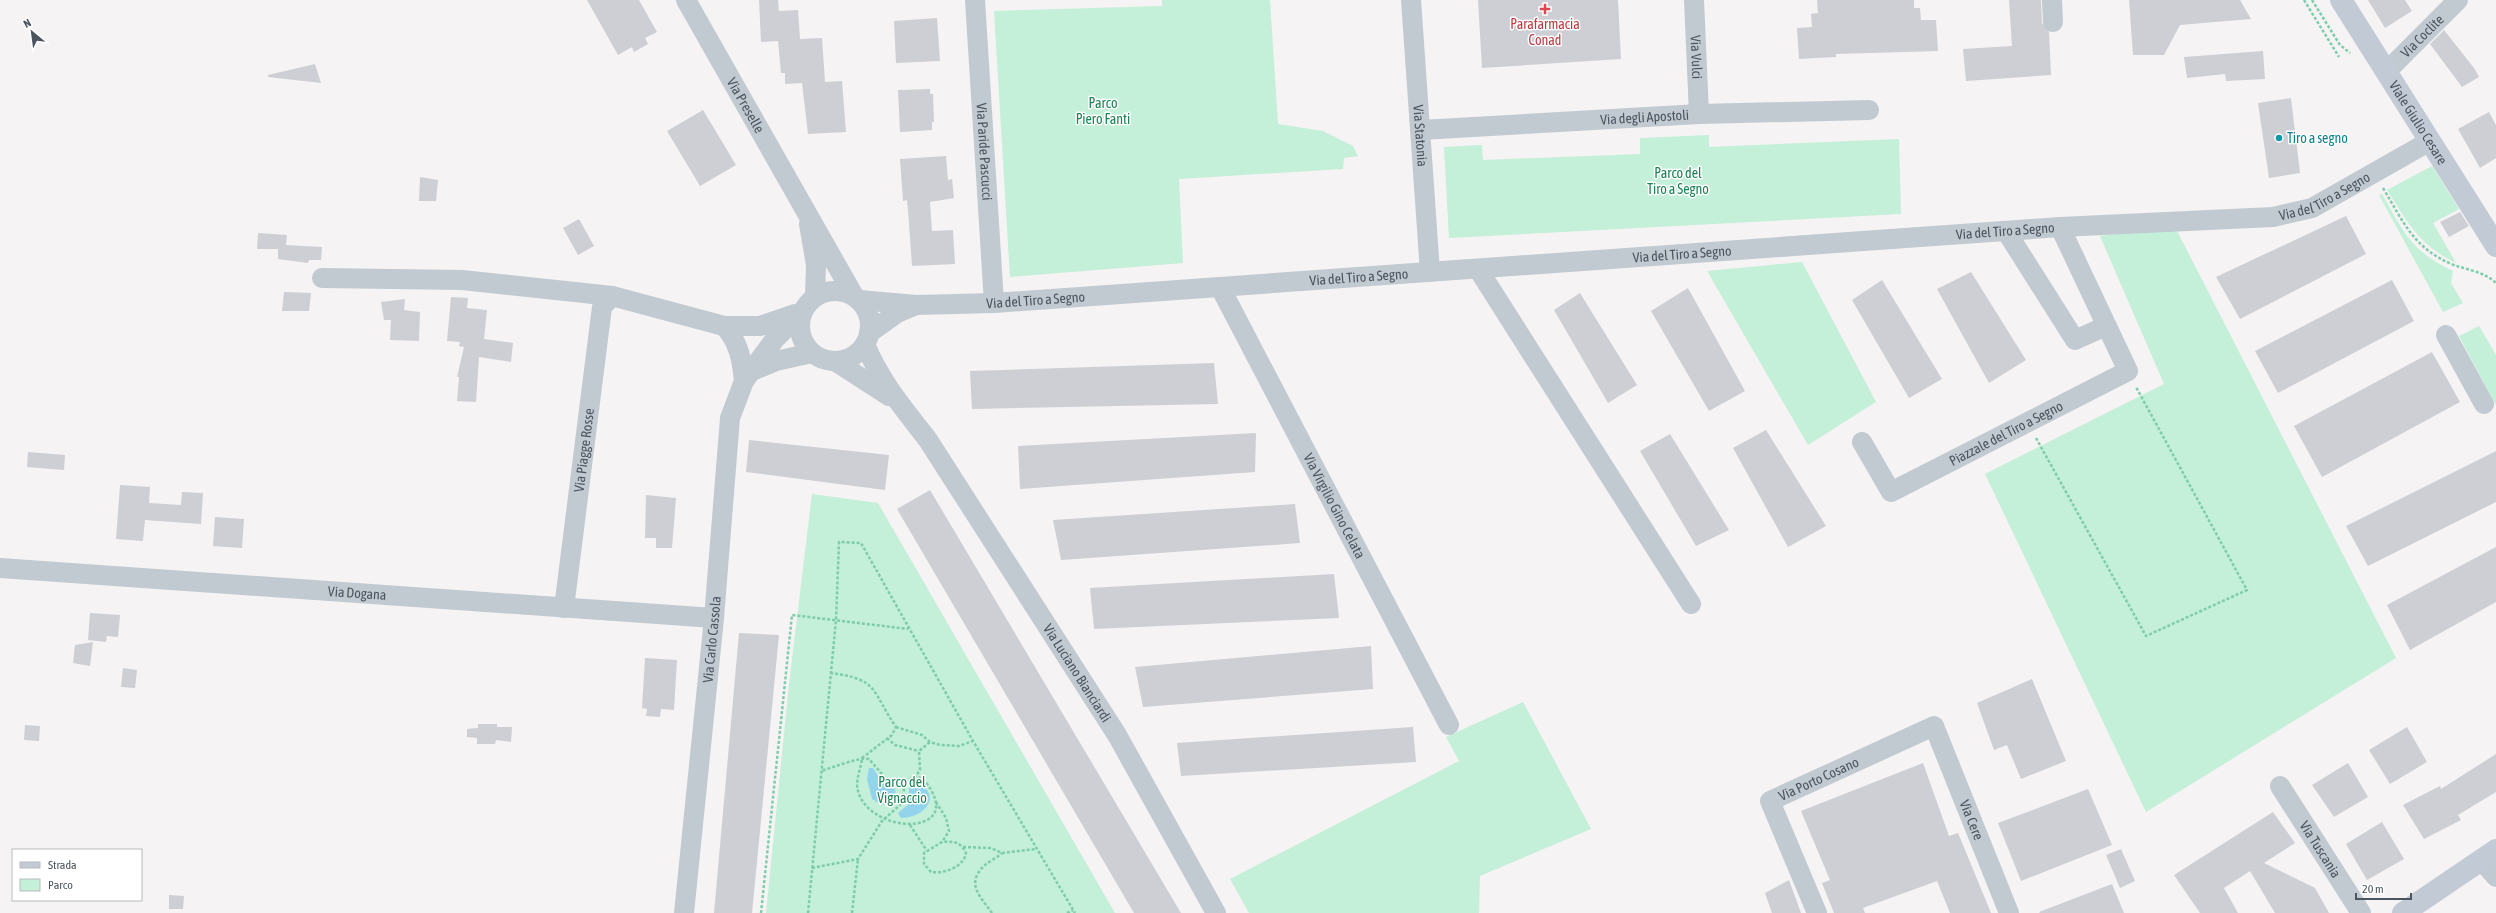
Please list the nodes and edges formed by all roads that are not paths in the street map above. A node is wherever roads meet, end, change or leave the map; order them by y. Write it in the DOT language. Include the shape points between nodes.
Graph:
graph roads {
  1 [pos="686,0"];
  2 [pos="975,0"];
  3 [pos="1411,0"];
  4 [pos="1694,0"];
  5 [pos="2052,0"];
  6 [pos="2341,0"];
  7 [pos="2458,0"];
  8 [pos="2053,22"];
  9 [pos="2386,72"];
  10 [pos="1869,110"];
  11 [pos="1699,114"];
  12 [pos="1421,130"];
  13 [pos="2430,141"];
  14 [pos="806,210"];
  15 [pos="2060,227"];
  16 [pos="2006,231"];
  17 [pos="2496,246"];
  18 [pos="1478,268"];
  19 [pos="1430,272"];
  20 [pos="322,278"];
  21 [pos="1220,287"];
  22 [pos="612,296"];
  23 [pos="857,298"];
  24 [pos="994,303"];
  25 [pos="916,305"];
  26 [pos="806,308"];
  27 [pos="724,326"];
  28 [pos="2106,326"];
  29 [pos="2446,335"];
  30 [pos="867,339"];
  31 [pos="812,352"];
  32 [pos="835,361"];
  33 [pos="748,376"];
  34 [pos="897,402"];
  35 [pos="2484,404"];
  36 [pos="1862,442"];
  37 [pos="0,568"];
  38 [pos="1691,604"];
  39 [pos="564,608"];
  40 [pos="714,618"];
  41 [pos="1449,724"];
  42 [pos="1934,726"];
  43 [pos="2280,786"];
  44 [pos="2489,855"];
  45 [pos="2496,877"];
  46 [pos="684,913"];
  47 [pos="1216,913"];
  48 [pos="1817,913"];
  49 [pos="2009,913"];
  50 [pos="2360,913"];
  51 [pos="2403,913"];
  1 -- 14 [label="street, Via Preselle"];
  2 -- 24 [label="street, Via Paride Pascucci"];
  3 -- 12 [label="street, Via Statonia"];
  4 -- 11 [label="street, Via Vulci"];
  5 -- 8 [label="street"];
  6 -- 9 [label="main road, Viale Giulio Cesare"];
  7 -- 9 [label="street, Via Coclite"];
  9 -- 13 [label="main road, Viale Giulio Cesare"];
  10 -- 11 [label="street, Via degli Apostoli"];
  11 -- 12 [label="street, Via degli Apostoli"];
  12 -- 19 [label="street, Via Statonia"];
  13 -- 15 [label="street, Via del Tiro a Segno" via="2312,208 2293,214 2273,218"];
  13 -- 17 [label="main road, Viale Giulio Cesare"];
  14 -- 23 [label="street, Via Preselle"];
  14 -- 26 [label="street, Via Preselle" via="816,265"];
  15 -- 16 [label="street, Via del Tiro a Segno"];
  15 -- 28 [label="street"];
  16 -- 18 [label="street, Via del Tiro a Segno"];
  16 -- 28 [label="street" via="2075,340"];
  18 -- 19 [label="street, Via del Tiro a Segno"];
  18 -- 38 [label="street"];
  19 -- 21 [label="street, Via del Tiro a Segno"];
  20 -- 22 [label="street" via="462,280"];
  21 -- 24 [label="street, Via del Tiro a Segno"];
  21 -- 41 [label="street, Via Virgilio Gino Celata"];
  22 -- 27 [label="street"];
  22 -- 39 [label="street, Via Piagge Rosse" via="602,307"];
  23 -- 25 [label="street, Via del Tiro a Segno"];
  23 -- 26 [label="street" via="835,290"];
  23 -- 30 [label="street" via="867,310 870,321"];
  24 -- 25 [label="street, Via del Tiro a Segno"];
  25 -- 30 [label="street, Via del Tiro a Segno" via="897,313"];
  26 -- 27 [label="street" via="772,324"];
  26 -- 31 [label="street" via="801,337"];
  26 -- 33 [label="street, Via Carlo Cassola" via="775,339"];
  27 -- 33 [label="street" via="736,342"];
  28 -- 36 [label="street, Piazzale del Tiro a Segno" via="2128,371 1891,492"];
  29 -- 35 [label="street"];
  30 -- 32 [label="street" via="857,353 847,359"];
  30 -- 34 [label="street" via="878,372"];
  31 -- 32 [label="street" via="823,359"];
  31 -- 33 [label="street" via="776,361"];
  32 -- 34 [label="street" via="880,388"];
  33 -- 40 [label="street, Via Carlo Cassola" via="730,418"];
  34 -- 47 [label="street, Via Luciano Bianciardi" via="928,440 1116,734"];
  37 -- 39 [label="street, Via Dogana"];
  39 -- 40 [label="street, Via Dogana"];
  40 -- 46 [label="street, Via Carlo Cassola"];
  42 -- 48 [label="street, Via Porto Cosano" via="1770,801"];
  42 -- 49 [label="street, Via Cere"];
  43 -- 50 [label="street, Via Tuscania"];
  44 -- 45 [label="street"];
  44 -- 51 [label="main road"];
}
